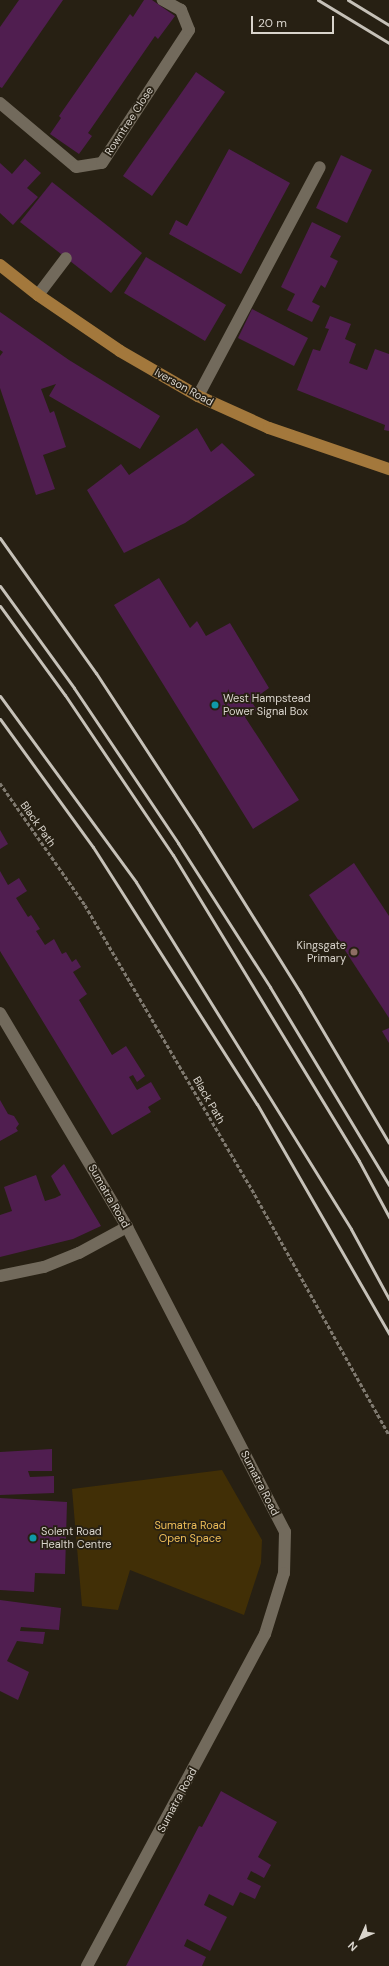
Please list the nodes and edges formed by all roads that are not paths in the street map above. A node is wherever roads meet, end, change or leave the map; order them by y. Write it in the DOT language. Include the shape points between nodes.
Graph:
graph roads {
  1 [pos="164,0"];
  2 [pos="0,103"];
  3 [pos="320,167"];
  4 [pos="66,258"];
  5 [pos="0,265"];
  6 [pos="38,295"];
  7 [pos="198,396"];
  8 [pos="389,469"];
  9 [pos="0,1013"];
  10 [pos="127,1227"];
  11 [pos="0,1276"];
  12 [pos="87,1966"];
  1 -- 2 [label="street, Rowntree Close" via="181,10 189,30 102,163 76,167"];
  3 -- 7 [label="street"];
  4 -- 6 [label="street"];
  5 -- 6 [label="main road, Iverson Road"];
  6 -- 7 [label="main road, Iverson Road" via="120,351"];
  7 -- 8 [label="main road, Iverson Road" via="269,428"];
  9 -- 10 [label="street, Sumatra Road"];
  10 -- 11 [label="street" via="79,1253 44,1267"];
  10 -- 12 [label="street, Sumatra Road" via="285,1532 284,1573 265,1634 249,1667"];
}
